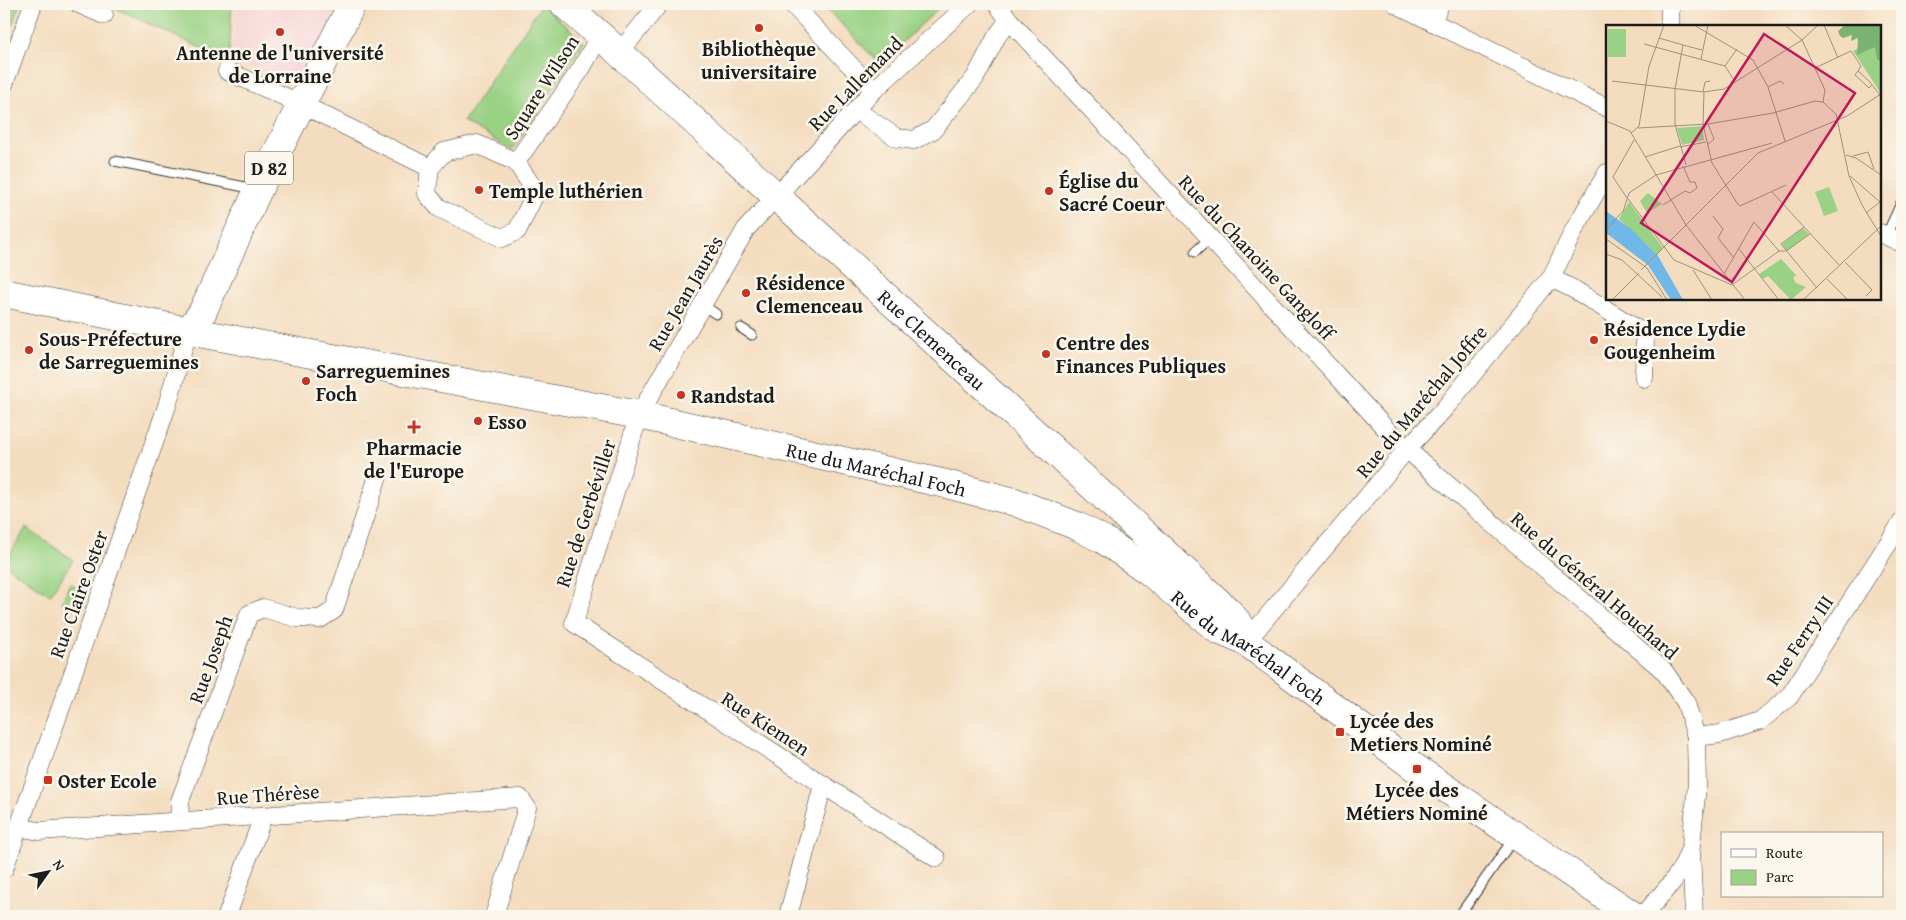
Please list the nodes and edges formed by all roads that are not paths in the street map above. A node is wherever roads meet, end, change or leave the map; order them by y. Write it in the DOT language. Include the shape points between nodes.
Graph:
graph roads {
  1 [pos="34,4"];
  2 [pos="79,4"];
  3 [pos="352,4"];
  4 [pos="564,4"];
  5 [pos="659,4"];
  6 [pos="792,4"];
  7 [pos="969,4"];
  8 [pos="997,4"];
  9 [pos="1396,4"];
  10 [pos="1440,4"];
  11 [pos="1670,4"];
  12 [pos="104,16"];
  13 [pos="1010,20"];
  14 [pos="1432,22"];
  15 [pos="1670,25"];
  16 [pos="600,35"];
  17 [pos="620,52"];
  18 [pos="227,71"];
  19 [pos="4,84"];
  20 [pos="874,90"];
  21 [pos="301,104"];
  22 [pos="1606,108"];
  23 [pos="856,110"];
  24 [pos="115,161"];
  25 [pos="516,162"];
  26 [pos="430,168"];
  27 [pos="1606,175"];
  28 [pos="258,190"];
  29 [pos="776,196"];
  30 [pos="1902,201"];
  31 [pos="1883,235"];
  32 [pos="1210,238"];
  33 [pos="1902,243"];
  34 [pos="1195,252"];
  35 [pos="1551,278"];
  36 [pos="4,293"];
  37 [pos="741,328"];
  38 [pos="188,331"];
  39 [pos="752,335"];
  40 [pos="1644,378"];
  41 [pos="640,416"];
  42 [pos="1407,449"];
  43 [pos="377,479"];
  44 [pos="1134,523"];
  45 [pos="1901,525"];
  46 [pos="1118,550"];
  47 [pos="1158,563"];
  48 [pos="574,623"];
  49 [pos="1246,642"];
  50 [pos="1696,737"];
  51 [pos="823,785"];
  52 [pos="264,816"];
  53 [pos="179,820"];
  54 [pos="18,827"];
  55 [pos="1516,836"];
  56 [pos="1691,846"];
  57 [pos="936,858"];
  58 [pos="4,869"];
  59 [pos="227,916"];
  60 [pos="494,916"];
  61 [pos="788,916"];
  62 [pos="1460,916"];
  63 [pos="1634,916"];
  64 [pos="1643,916"];
  65 [pos="1694,916"];
  1 -- 19 [label="street"];
  2 -- 12 [label="street"];
  3 -- 21 [label="main road, D 82"];
  4 -- 16 [label="main road, Rue Clemenceau"];
  5 -- 17 [label="street"];
  6 -- 20 [label="street"];
  7 -- 20 [label="street, Rue Lallemand"];
  8 -- 13 [label="street, Rue du Chanoine Gangloff"];
  9 -- 14 [label="street"];
  10 -- 14 [label="street"];
  11 -- 15 [label="street"];
  13 -- 23 [label="street" via="997,36 975,78 933,130 914,140 898,138"];
  13 -- 32 [label="street, Rue du Chanoine Gangloff"];
  14 -- 22 [label="street"];
  16 -- 17 [label="main road, Rue Clemenceau"];
  16 -- 25 [label="street, Square Wilson" via="581,70"];
  17 -- 29 [label="main road, Rue Clemenceau"];
  18 -- 21 [label="street"];
  20 -- 23 [label="street, Rue Lallemand"];
  21 -- 26 [label="street"];
  21 -- 28 [label="main road, D 82"];
  23 -- 29 [label="street, Rue Lallemand"];
  24 -- 28 [label="lane"];
  25 -- 26 [label="street" via="477,144 444,152"];
  25 -- 26 [label="street" via="536,192 517,231 502,238 439,208 427,194"];
  27 -- 35 [label="street, Rue du Maréchal Joffre"];
  28 -- 38 [label="main road, D 82" via="202,313"];
  29 -- 41 [label="street, Rue Jean Jaurès" via="746,229 709,309"];
  29 -- 44 [label="main road, Rue Clemenceau"];
  30 -- 31 [label="lane"];
  31 -- 33 [label="street"];
  32 -- 34 [label="lane"];
  32 -- 42 [label="street, Rue du Chanoine Gangloff"];
  35 -- 40 [label="street" via="1645,334"];
  35 -- 42 [label="street, Rue du Maréchal Joffre" via="1445,408"];
  36 -- 38 [label="main road, Rue du Maréchal Foch"];
  37 -- 39 [label="lane"];
  38 -- 41 [label="main road, Rue du Maréchal Foch"];
  38 -- 54 [label="street, Rue Claire Oster" via="167,406"];
  41 -- 46 [label="main road, Rue du Maréchal Foch" via="1015,502 1077,526"];
  41 -- 48 [label="street, Rue de Gerbéviller"];
  42 -- 49 [label="street, Rue du Maréchal Joffre"];
  42 -- 50 [label="street, Rue du Général Houchard" via="1664,671 1686,703"];
  43 -- 53 [label="street, Rue Joseph" via="334,610 320,619 297,618 264,608 249,614 180,800"];
  44 -- 46 [label="main road" via="1127,544"];
  44 -- 47 [label="main road, Rue Clemenceau"];
  45 -- 50 [label="street, Rue Ferry III" via="1789,697 1760,721 1720,734"];
  46 -- 47 [label="main road, Rue du Maréchal Foch"];
  47 -- 49 [label="main road, Rue Clemenceau" via="1229,612 1240,625"];
  48 -- 51 [label="street, Rue Kiemen"];
  49 -- 55 [label="main road, Rue du Maréchal Foch" via="1416,769"];
  50 -- 56 [label="street, Rue du Général Houchard" via="1697,785"];
  51 -- 57 [label="street, Rue Kiemen"];
  51 -- 61 [label="street"];
  52 -- 53 [label="street, Rue Thérèse"];
  52 -- 59 [label="street"];
  52 -- 60 [label="street, Rue Thérèse" via="520,798 527,808"];
  53 -- 54 [label="street, Rue Thérèse" via="39,831"];
  54 -- 58 [label="street, Rue Claire Oster"];
  55 -- 62 [label="lane"];
  55 -- 63 [label="main road, Rue du Maréchal Foch"];
  56 -- 64 [label="street, Rue du Général Houchard" via="1673,882"];
  56 -- 65 [label="street, Rue du Général Houchard"];
}
